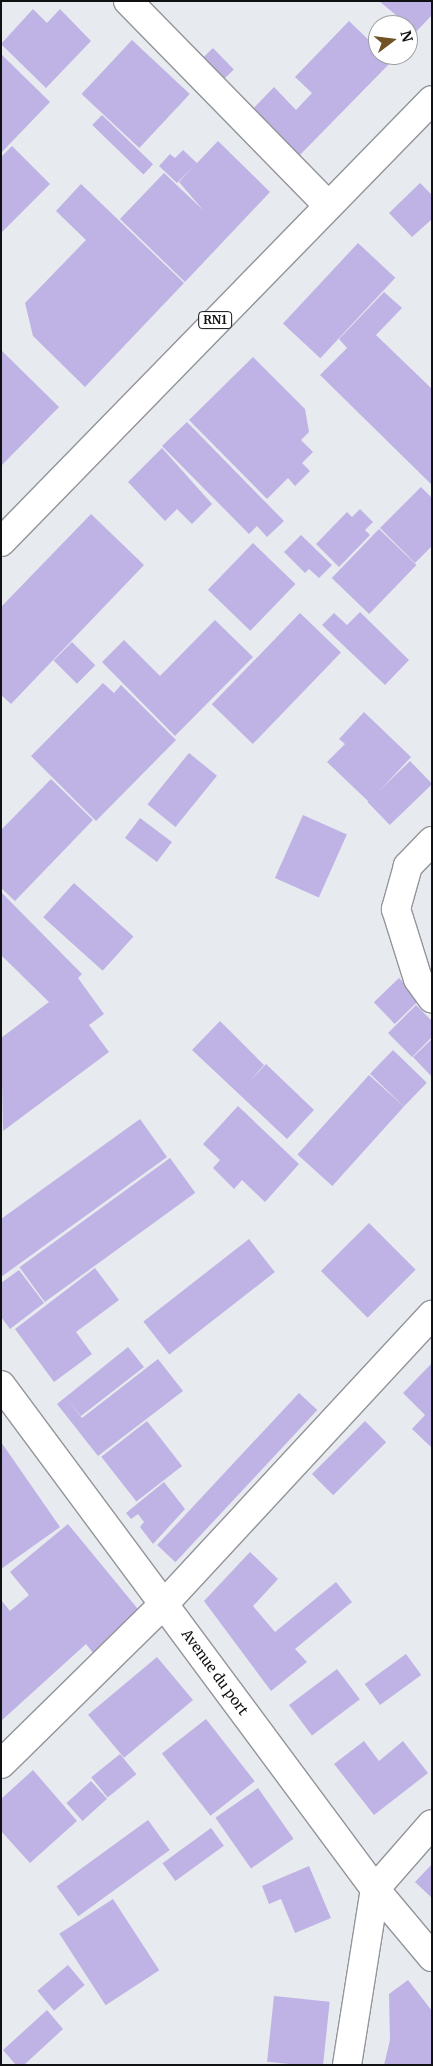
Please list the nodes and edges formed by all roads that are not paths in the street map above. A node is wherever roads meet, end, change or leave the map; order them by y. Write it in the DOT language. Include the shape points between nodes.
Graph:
graph roads {
  1 [pos="128,1"];
  2 [pos="432,100"];
  3 [pos="328,205"];
  4 [pos="1,542"];
  5 [pos="432,841"];
  6 [pos="432,998"];
  7 [pos="432,1315"];
  8 [pos="1,1385"];
  9 [pos="164,1602"];
  10 [pos="1,1764"];
  11 [pos="432,1824"];
  12 [pos="375,1889"];
  13 [pos="432,1957"];
  14 [pos="347,2065"];
  1 -- 3 [label="main road"];
  2 -- 3 [label="main road, RN1"];
  3 -- 4 [label="main road, RN1"];
  5 -- 6 [label="main road" via="408,866 396,909 418,980"];
  7 -- 9 [label="main road"];
  8 -- 9 [label="main road, Avenue du port"];
  9 -- 10 [label="main road"];
  9 -- 12 [label="main road, Avenue du port"];
  11 -- 12 [label="main road"];
  12 -- 13 [label="main road, Avenue du port"];
  12 -- 14 [label="main road"];
}
